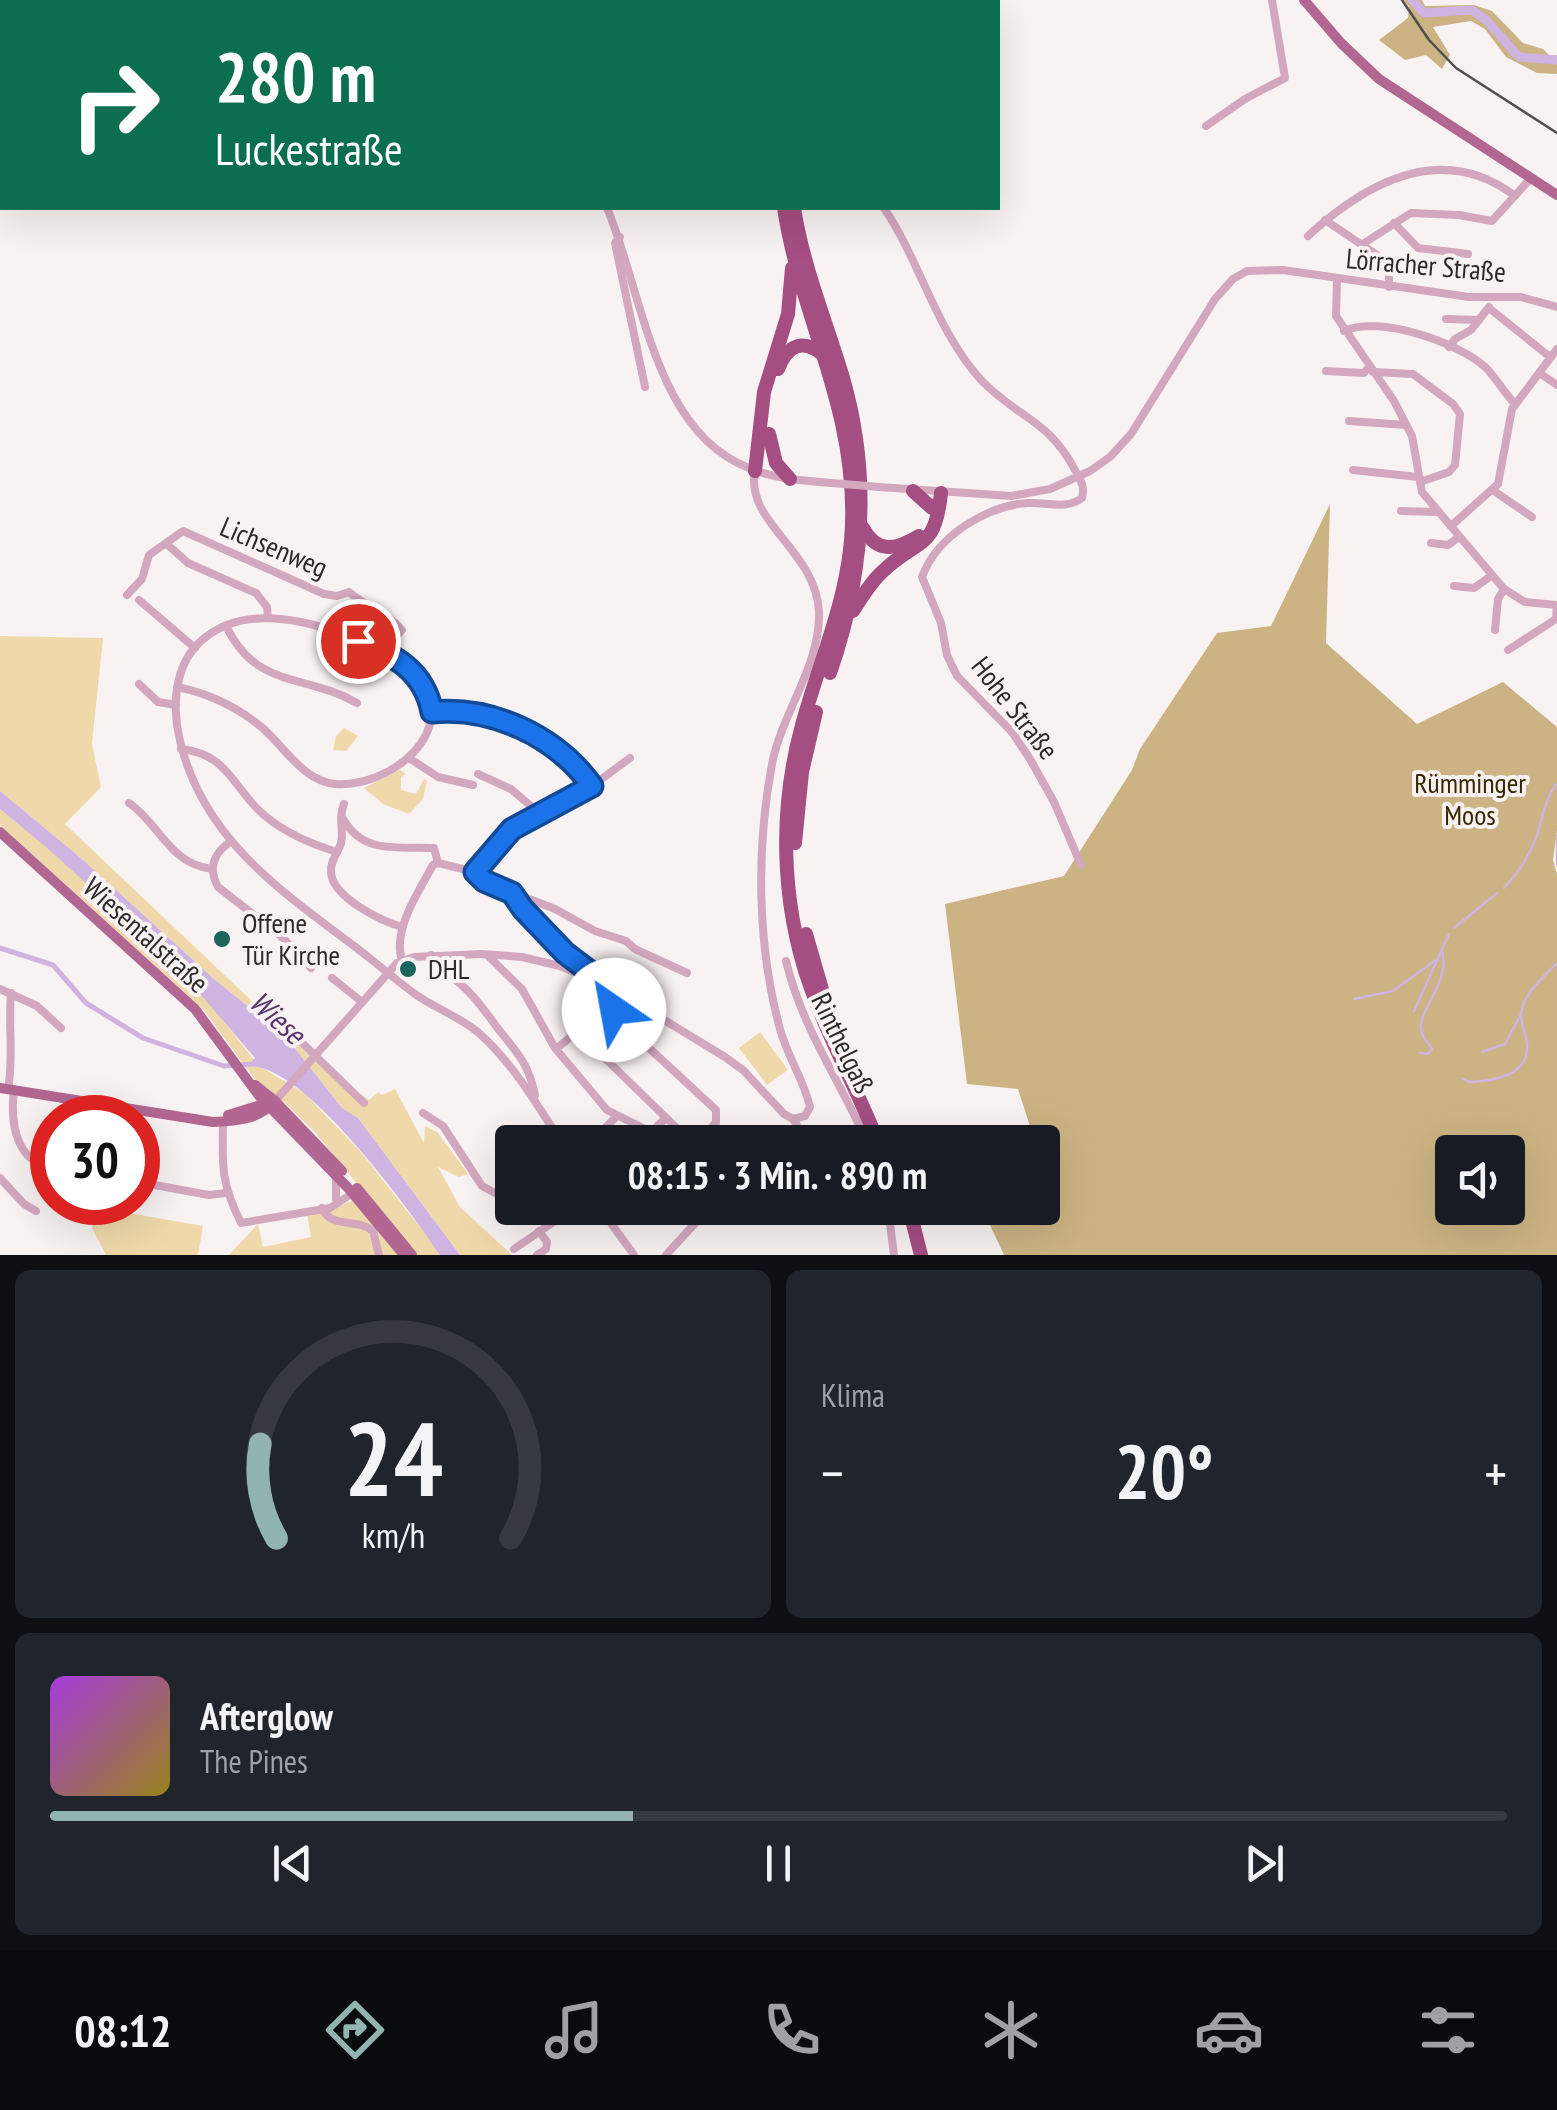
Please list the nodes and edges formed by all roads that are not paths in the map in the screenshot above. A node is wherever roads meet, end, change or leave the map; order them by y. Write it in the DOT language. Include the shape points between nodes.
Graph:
graph roads {
  1 [pos="1272,0"];
  2 [pos="1304,0"];
  3 [pos="1206,126"];
  4 [pos="1531,178"];
  5 [pos="1557,195"];
  6 [pos="1515,196"];
  7 [pos="609,210"];
  8 [pos="784,210"];
  9 [pos="794,210"];
  10 [pos="885,210"];
  11 [pos="1325,220"];
  12 [pos="1394,223"];
  13 [pos="1308,236"];
  14 [pos="620,237"];
  15 [pos="1361,244"];
  16 [pos="792,252"];
  17 [pos="1468,254"];
  18 [pos="1337,280"];
  19 [pos="1389,287"];
  20 [pos="1489,303"];
  21 [pos="1557,308"];
  22 [pos="1446,319"];
  23 [pos="1479,320"];
  24 [pos="1344,330"];
  25 [pos="1449,348"];
  26 [pos="1557,349"];
  27 [pos="825,356"];
  28 [pos="1550,357"];
  29 [pos="1326,370"];
  30 [pos="1371,370"];
  31 [pos="1540,374"];
  32 [pos="1557,385"];
  33 [pos="645,387"];
  34 [pos="1516,404"];
  35 [pos="1349,421"];
  36 [pos="1406,425"];
  37 [pos="769,434"];
  38 [pos="758,450"];
  39 [pos="739,464"];
  40 [pos="1352,470"];
  41 [pos="759,472"];
  42 [pos="1079,477"];
  43 [pos="790,479"];
  44 [pos="1419,479"];
  45 [pos="1494,490"];
  46 [pos="913,491"];
  47 [pos="941,493"];
  48 [pos="932,508"];
  49 [pos="1402,511"];
  50 [pos="1438,512"];
  51 [pos="1532,517"];
  52 [pos="862,526"];
  53 [pos="1451,526"];
  54 [pos="1460,537"];
  55 [pos="1431,543"];
  56 [pos="168,545"];
  57 [pos="1491,576"];
  58 [pos="1454,586"];
  59 [pos="1504,589"];
  60 [pos="127,595"];
  61 [pos="139,600"];
  62 [pos="1557,605"];
  63 [pos="268,618"];
  64 [pos="846,621"];
  65 [pos="226,626"];
  66 [pos="1494,630"];
  67 [pos="195,648"];
  68 [pos="383,650"];
  69 [pos="1508,650"];
  70 [pos="139,684"];
  71 [pos="178,687"];
  72 [pos="357,702"];
  73 [pos="176,705"];
  74 [pos="432,712"];
  75 [pos="181,748"];
  76 [pos="409,758"];
  77 [pos="630,758"];
  78 [pos="478,774"];
  79 [pos="472,785"];
  80 [pos="592,786"];
  81 [pos="129,803"];
  82 [pos="344,804"];
  83 [pos="540,814"];
  84 [pos="340,815"];
  85 [pos="0,832"];
  86 [pos="358,839"];
  87 [pos="342,841"];
  88 [pos="230,842"];
  89 [pos="336,852"];
  90 [pos="438,863"];
  91 [pos="1082,865"];
  92 [pos="212,869"];
  93 [pos="475,872"];
  94 [pos="512,893"];
  95 [pos="403,927"];
  96 [pos="487,954"];
  97 [pos="806,956"];
  98 [pos="431,958"];
  99 [pos="402,960"];
  100 [pos="786,962"];
  101 [pos="310,968"];
  102 [pos="388,972"];
  103 [pos="687,973"];
  104 [pos="332,978"];
  105 [pos="607,986"];
  106 [pos="0,989"];
  107 [pos="11,992"];
  108 [pos="362,1002"];
  109 [pos="497,1027"];
  110 [pos="61,1028"];
  111 [pos="294,1035"];
  112 [pos="485,1040"];
  113 [pos="556,1049"];
  114 [pos="317,1057"];
  115 [pos="251,1084"];
  116 [pos="7,1089"];
  117 [pos="536,1102"];
  118 [pos="364,1103"];
  119 [pos="270,1104"];
  120 [pos="424,1112"];
  121 [pos="250,1114"];
  122 [pos="616,1117"];
  123 [pos="279,1118"];
  124 [pos="223,1119"];
  125 [pos="793,1119"];
  126 [pos="665,1120"];
  127 [pos="550,1125"];
  128 [pos="609,1125"];
  129 [pos="671,1125"];
  130 [pos="714,1125"];
  131 [pos="797,1125"];
  132 [pos="857,1125"];
  133 [pos="870,1125"];
  134 [pos="879,1125"];
  135 [pos="30,1157"];
  136 [pos="336,1174"];
  137 [pos="0,1178"];
  138 [pos="160,1186"];
  139 [pos="353,1189"];
  140 [pos="226,1193"];
  141 [pos="495,1193"];
  142 [pos="336,1199"];
  143 [pos="30,1207"];
  144 [pos="322,1208"];
  145 [pos="548,1225"];
  146 [pos="612,1225"];
  147 [pos="694,1225"];
  148 [pos="890,1225"];
  149 [pos="908,1225"];
  150 [pos="911,1225"];
  151 [pos="539,1231"];
  152 [pos="514,1249"];
  153 [pos="379,1255"];
  154 [pos="408,1255"];
  155 [pos="537,1255"];
  156 [pos="634,1255"];
  157 [pos="666,1255"];
  158 [pos="894,1255"];
  159 [pos="912,1255"];
  160 [pos="921,1255"];
  1 -- 3 [label="street" via="1285,78"];
  2 -- 4 [label="main road" via="1379,79"];
  4 -- 5 [label="main road"];
  4 -- 6 [label="street"];
  6 -- 11 [label="street" via="1471,172 1424,170 1398,176"];
  6 -- 12 [label="street" via="1487,222 1422,212"];
  7 -- 14 [label="street"];
  8 -- 16 [label="highway"];
  9 -- 52 [label="highway" via="852,415"];
  10 -- 42 [label="street" via="966,362 1000,398 1049,431"];
  11 -- 13 [label="street"];
  11 -- 15 [label="street"];
  12 -- 15 [label="street"];
  12 -- 17 [label="street" via="1418,248"];
  14 -- 33 [label="street" via="614,243"];
  14 -- 39 [label="street" via="672,397 700,437"];
  15 -- 19 [label="street" via="1383,259"];
  16 -- 27 [label="highway"];
  16 -- 38 [label="highway" via="788,314 764,392"];
  18 -- 19 [label="street, Lörracher Straße"];
  18 -- 24 [label="street" via="1336,316"];
  18 -- 42 [label="street, Lörracher Straße" via="1255,270 1233,279 1119,448"];
  19 -- 20 [label="street, Lörracher Straße"];
  20 -- 21 [label="street, Lörracher Straße" via="1522,297"];
  20 -- 23 [label="street"];
  20 -- 28 [label="street"];
  22 -- 23 [label="street"];
  23 -- 25 [label="street"];
  24 -- 25 [label="street" via="1361,324 1402,329"];
  24 -- 30 [label="street"];
  25 -- 34 [label="street" via="1486,368"];
  26 -- 28 [label="street"];
  27 -- 37 [label="highway" via="802,344 786,352 772,394"];
  27 -- 97 [label="highway" via="848,445 852,522 843,595 789,790 787,863"];
  28 -- 31 [label="street"];
  29 -- 30 [label="street"];
  30 -- 36 [label="street"];
  30 -- 44 [label="street" via="1419,377 1460,414 1454,466"];
  31 -- 32 [label="street"];
  31 -- 34 [label="street"];
  34 -- 45 [label="street"];
  35 -- 36 [label="street"];
  36 -- 44 [label="street"];
  37 -- 41 [label="highway"];
  37 -- 43 [label="highway" via="776,463"];
  38 -- 39 [label="highway"];
  38 -- 41 [label="highway"];
  39 -- 41 [label="street"];
  40 -- 44 [label="street"];
  41 -- 43 [label="street"];
  41 -- 125 [label="street" via="752,482 758,502 801,558 818,611 812,654 774,754 762,879 769,982 810,1107"];
  42 -- 47 [label="street" via="1024,495"];
  42 -- 91 [label="street, Hohe Straße" via="1084,488 1078,502 994,509 950,539 922,577 958,676 1012,732"];
  43 -- 46 [label="street, bridge"];
  44 -- 50 [label="street"];
  45 -- 51 [label="street"];
  45 -- 53 [label="street"];
  46 -- 47 [label="street"];
  46 -- 48 [label="highway"];
  47 -- 48 [label="highway"];
  47 -- 64 [label="highway" via="932,534 884,570"];
  48 -- 52 [label="highway" via="925,530 894,548 873,544"];
  49 -- 50 [label="street"];
  50 -- 53 [label="street"];
  52 -- 64 [label="highway"];
  53 -- 54 [label="street"];
  54 -- 55 [label="street" via="1448,545"];
  54 -- 57 [label="street"];
  56 -- 60 [label="street" via="150,556"];
  56 -- 63 [label="street" via="188,563 256,593 268,606"];
  56 -- 68 [label="street, Lichsenweg" via="183,531 324,594 348,592 402,630"];
  57 -- 58 [label="street" via="1474,588"];
  57 -- 59 [label="street"];
  59 -- 62 [label="street" via="1525,602"];
  59 -- 66 [label="street"];
  61 -- 67 [label="street"];
  62 -- 69 [label="street" via="1556,619"];
  63 -- 65 [label="street"];
  63 -- 68 [label="street"];
  64 -- 97 [label="highway" via="812,724 798,798 797,883"];
  65 -- 67 [label="street"];
  65 -- 72 [label="street" via="242,653 268,674"];
  67 -- 71 [label="street"];
  68 -- 74 [label="street" via="418,675"];
  70 -- 73 [label="street" via="158,702"];
  71 -- 73 [label="street"];
  71 -- 76 [label="street" via="246,716 319,780 366,782"];
  73 -- 75 [label="street"];
  74 -- 76 [label="street"];
  74 -- 80 [label="street" via="458,709 505,720 553,749"];
  75 -- 88 [label="street"];
  75 -- 89 [label="street" via="214,757 265,816 301,840"];
  76 -- 79 [label="street" via="438,776"];
  77 -- 80 [label="street"];
  78 -- 83 [label="street" via="511,789"];
  80 -- 83 [label="street"];
  81 -- 92 [label="street" via="178,855"];
  82 -- 84 [label="street"];
  83 -- 93 [label="street" via="512,829"];
  84 -- 86 [label="street"];
  84 -- 87 [label="street"];
  85 -- 115 [label="main road, Wiesentalstraße" via="183,997"];
  86 -- 87 [label="street"];
  86 -- 90 [label="street" via="376,847 434,848"];
  87 -- 89 [label="street"];
  88 -- 92 [label="street"];
  88 -- 102 [label="street" via="273,885"];
  89 -- 95 [label="street" via="330,870 339,892"];
  90 -- 93 [label="street"];
  90 -- 95 [label="street"];
  92 -- 101 [label="street" via="226,896 282,937"];
  93 -- 94 [label="street"];
  94 -- 103 [label="street"];
  94 -- 105 [label="street" via="565,953"];
  95 -- 99 [label="street"];
  96 -- 98 [label="street"];
  96 -- 105 [label="street" via="560,966"];
  96 -- 113 [label="street" via="528,997"];
  97 -- 133 [label="highway" via="830,1035"];
  97 -- 134 [label="highway"];
  98 -- 99 [label="street"];
  98 -- 109 [label="street" via="468,987"];
  99 -- 102 [label="street"];
  100 -- 132 [label="street, Rinthelgaß" via="810,1033"];
  102 -- 108 [label="street"];
  102 -- 112 [label="street"];
  104 -- 108 [label="street"];
  105 -- 125 [label="street" via="725,1057"];
  105 -- 130 [label="street" via="622,1023 716,1110"];
  106 -- 107 [label="street"];
  107 -- 110 [label="street"];
  107 -- 116 [label="street" via="13,1065"];
  108 -- 114 [label="street"];
  109 -- 112 [label="street"];
  109 -- 117 [label="street" via="524,1058"];
  111 -- 114 [label="street"];
  112 -- 117 [label="street"];
  113 -- 122 [label="street"];
  113 -- 126 [label="street" via="580,1034"];
  114 -- 118 [label="street"];
  114 -- 119 [label="street"];
  115 -- 119 [label="main road, Wiesentalstraße"];
  115 -- 121 [label="main road"];
  116 -- 124 [label="main road"];
  116 -- 135 [label="street"];
  117 -- 127 [label="street"];
  119 -- 121 [label="main road"];
  119 -- 123 [label="main road"];
  119 -- 139 [label="main road"];
  120 -- 141 [label="street" via="443,1126 482,1186"];
  121 -- 123 [label="main road"];
  121 -- 124 [label="main road"];
  122 -- 126 [label="street" via="651,1132"];
  122 -- 128 [label="street"];
  123 -- 136 [label="main road"];
  124 -- 140 [label="street"];
  125 -- 131 [label="street"];
  126 -- 129 [label="street"];
  136 -- 139 [label="main road"];
  136 -- 142 [label="street"];
  137 -- 143 [label="street"];
  138 -- 140 [label="street"];
  139 -- 142 [label="street"];
  139 -- 144 [label="street"];
  139 -- 154 [label="main road"];
  140 -- 144 [label="street" via="246,1224"];
  142 -- 144 [label="street"];
  144 -- 153 [label="street" via="334,1222 358,1222 373,1231"];
  145 -- 151 [label="street"];
  146 -- 156 [label="street"];
  147 -- 157 [label="street"];
  148 -- 158 [label="street"];
  149 -- 159 [label="highway"];
  150 -- 160 [label="highway"];
  151 -- 152 [label="street"];
  151 -- 155 [label="street" via="547,1242"];
}
